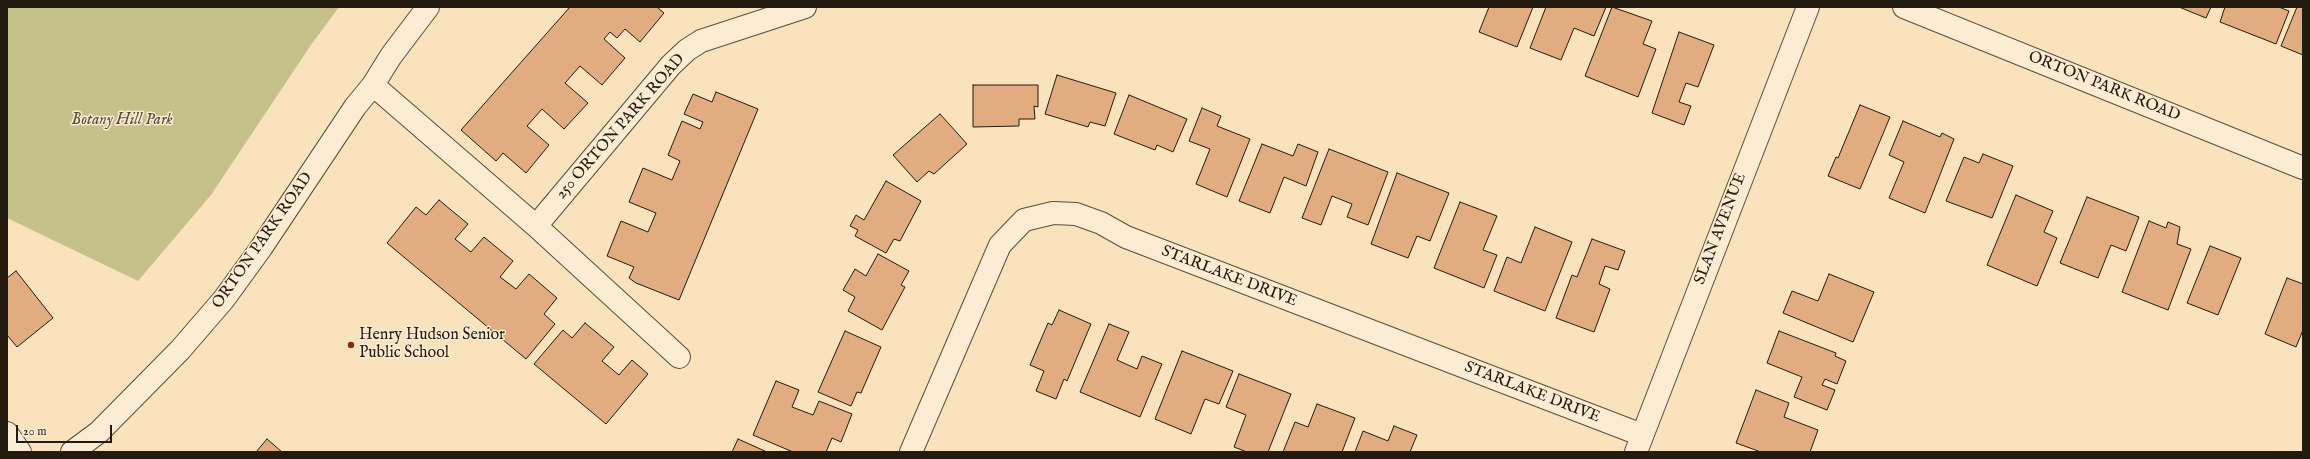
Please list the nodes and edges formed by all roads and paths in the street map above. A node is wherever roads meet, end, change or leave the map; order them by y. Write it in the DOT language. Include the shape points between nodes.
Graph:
graph roads {
  1 [pos="428,7"];
  2 [pos="805,7"];
  3 [pos="1808,7"];
  4 [pos="1904,7"];
  5 [pos="373,85"];
  6 [pos="2303,168"];
  7 [pos="536,226"];
  8 [pos="679,356"];
  9 [pos="7,434"];
  10 [pos="1639,443"];
  11 [pos="20,452"];
  12 [pos="72,452"];
  13 [pos="911,452"];
  1 -- 5 [label="street, ORTON PARK ROAD" via="391,56"];
  2 -- 7 [label="street, 250 ORTON PARK ROAD" via="701,41 687,50 671,65"];
  3 -- 10 [label="street, SLAN AVENUE"];
  4 -- 6 [label="street, ORTON PARK ROAD"];
  5 -- 7 [label="street"];
  5 -- 12 [label="street, ORTON PARK ROAD" via="355,107 224,299 180,350 99,432"];
  7 -- 8 [label="street"];
  9 -- 11 [label="street"];
  10 -- 13 [label="street, STARLAKE DRIVE" via="1126,237 1101,223 1076,214 1053,213 1024,220 1000,245"];
}
